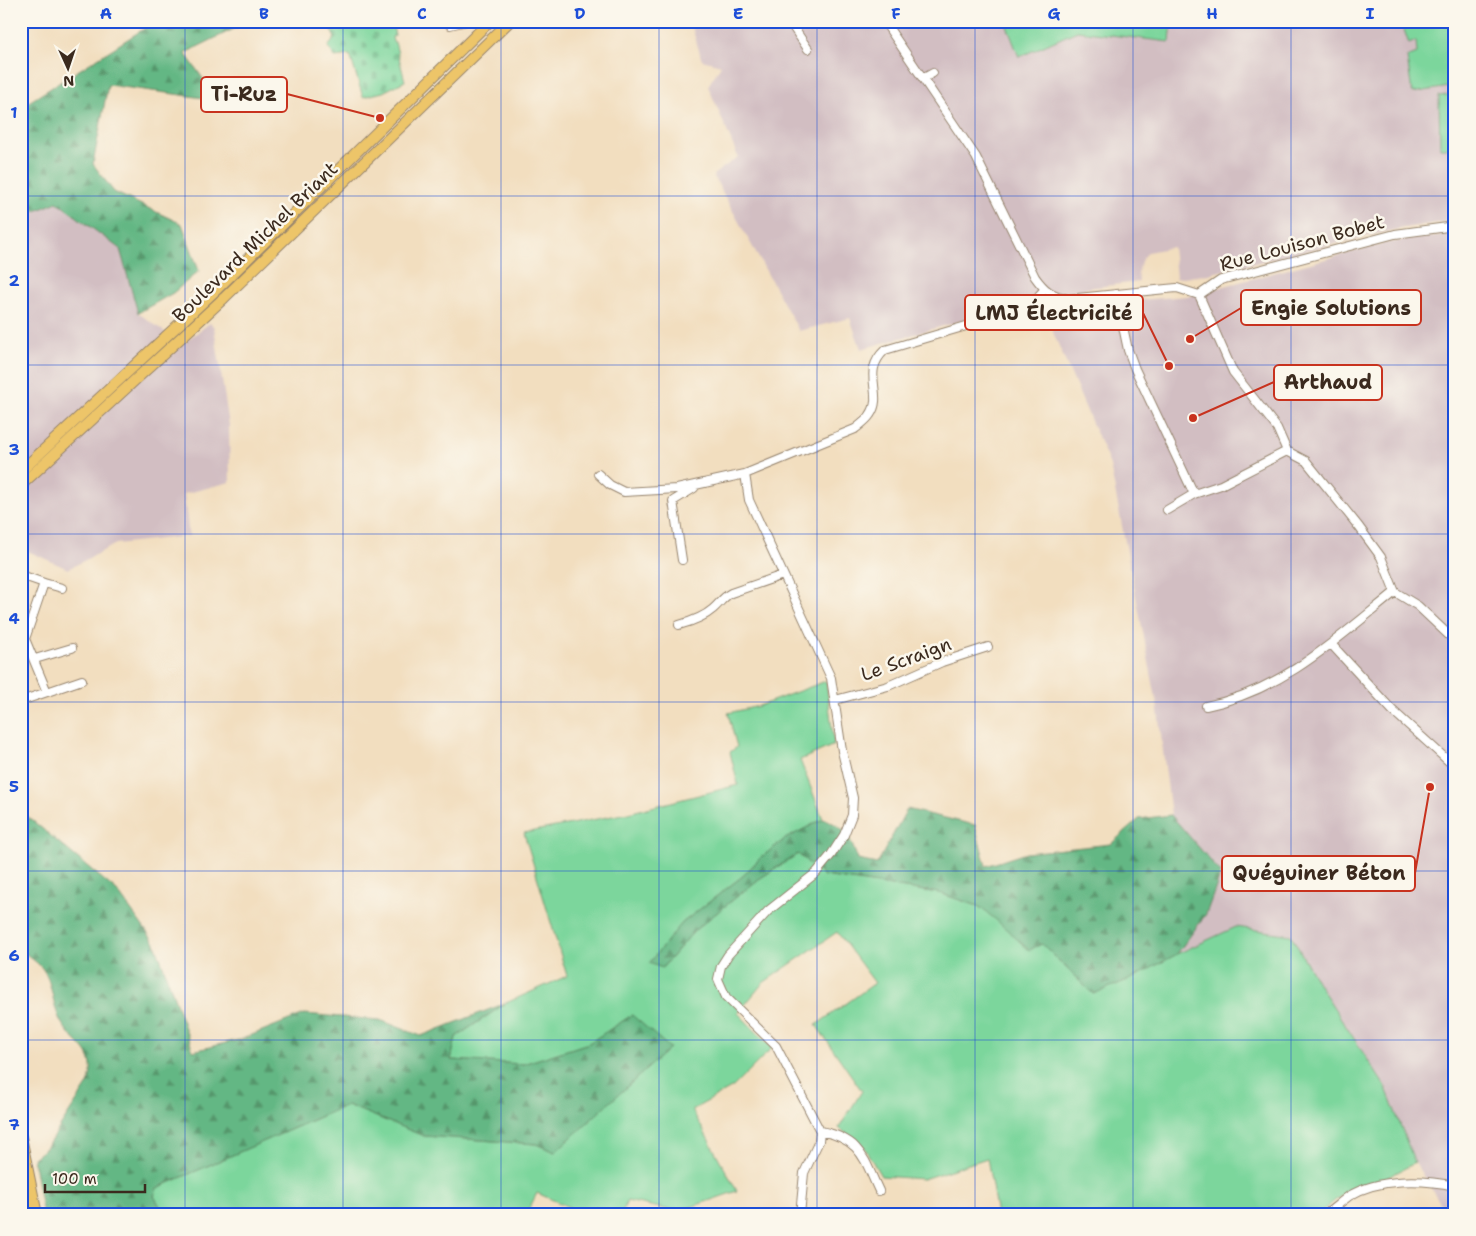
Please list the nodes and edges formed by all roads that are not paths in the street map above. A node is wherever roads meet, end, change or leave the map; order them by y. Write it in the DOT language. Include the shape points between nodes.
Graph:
graph roads {
  1 [pos="446,21"];
  2 [pos="466,21"];
  3 [pos="510,21"];
  4 [pos="789,21"];
  5 [pos="884,21"];
  6 [pos="489,22"];
  7 [pos="808,50"];
  8 [pos="933,73"];
  9 [pos="924,78"];
  10 [pos="1455,226"];
  11 [pos="1044,290"];
  12 [pos="1116,294"];
  13 [pos="1199,295"];
  14 [pos="65,437"];
  15 [pos="1287,451"];
  16 [pos="21,471"];
  17 [pos="598,474"];
  18 [pos="745,474"];
  19 [pos="699,484"];
  20 [pos="21,485"];
  21 [pos="1194,494"];
  22 [pos="1167,510"];
  23 [pos="682,560"];
  24 [pos="21,575"];
  25 [pos="783,575"];
  26 [pos="44,583"];
  27 [pos="62,588"];
  28 [pos="1395,592"];
  29 [pos="679,625"];
  30 [pos="1455,641"];
  31 [pos="1332,645"];
  32 [pos="988,647"];
  33 [pos="72,648"];
  34 [pos="35,659"];
  35 [pos="82,680"];
  36 [pos="47,692"];
  37 [pos="836,700"];
  38 [pos="21,702"];
  39 [pos="1206,706"];
  40 [pos="1455,767"];
  41 [pos="820,1131"];
  42 [pos="21,1137"];
  43 [pos="1455,1186"];
  44 [pos="878,1191"];
  45 [pos="37,1215"];
  46 [pos="800,1215"];
  47 [pos="1325,1215"];
  1 -- 2 [label="street" via="450,25"];
  3 -- 14 [label="main road, Boulevard Michel Briant" via="224,298"];
  4 -- 7 [label="street"];
  5 -- 9 [label="street"];
  6 -- 14 [label="main road, Boulevard Michel Briant"];
  8 -- 9 [label="street"];
  9 -- 11 [label="street" via="976,157"];
  10 -- 13 [label="street, Rue Louison Bobet" via="1395,234 1221,280"];
  11 -- 12 [label="street" via="1052,296 1068,298"];
  11 -- 18 [label="street" via="1032,304 1010,313 886,350 876,358 873,369 875,402 870,416 855,428"];
  12 -- 13 [label="street" via="1177,288"];
  12 -- 21 [label="street" via="1135,369"];
  13 -- 15 [label="street" via="1233,372 1277,428"];
  14 -- 16 [label="main road, Boulevard Michel Briant"];
  14 -- 20 [label="main road, Boulevard Michel Briant"];
  15 -- 21 [label="street" via="1221,485"];
  15 -- 28 [label="street" via="1306,461 1359,527 1381,557"];
  17 -- 19 [label="street" via="624,492 678,489"];
  18 -- 19 [label="street"];
  18 -- 25 [label="street" via="749,500"];
  19 -- 23 [label="street" via="673,501"];
  21 -- 22 [label="street"];
  24 -- 26 [label="street"];
  25 -- 29 [label="street" via="731,592 713,610"];
  25 -- 37 [label="street" via="831,678"];
  26 -- 27 [label="street"];
  26 -- 34 [label="street" via="25,639"];
  28 -- 30 [label="street" via="1418,606"];
  28 -- 31 [label="street"];
  31 -- 39 [label="street" via="1269,684"];
  31 -- 40 [label="street" via="1392,710"];
  32 -- 37 [label="street, Le Scraign" via="942,662 888,686"];
  33 -- 34 [label="street"];
  34 -- 36 [label="street"];
  35 -- 36 [label="street"];
  36 -- 38 [label="street"];
  37 -- 41 [label="street" via="842,751 853,798 852,815 844,835 816,873 768,911 728,954 718,980 726,997 776,1046"];
  41 -- 44 [label="street" via="837,1134 860,1150"];
  41 -- 46 [label="street" via="819,1141 804,1173"];
  42 -- 45 [label="main road"];
  43 -- 47 [label="street" via="1397,1182 1370,1187 1350,1196"];
}
